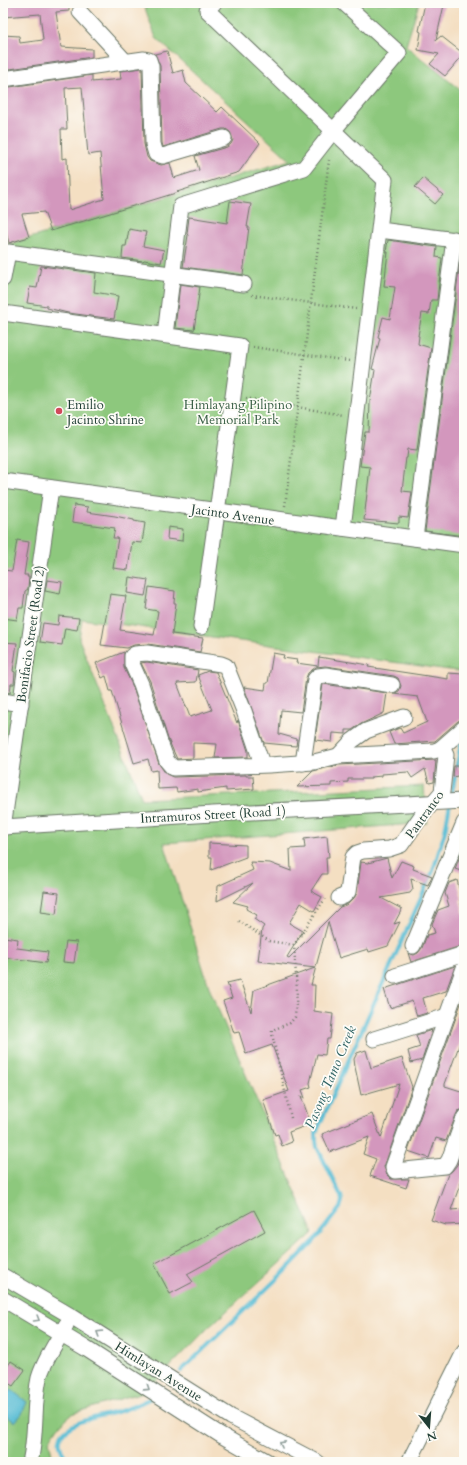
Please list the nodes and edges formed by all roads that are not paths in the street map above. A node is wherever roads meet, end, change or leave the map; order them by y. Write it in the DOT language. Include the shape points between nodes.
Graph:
graph roads {
  1 [pos="214,3"];
  2 [pos="344,3"];
  3 [pos="80,12"];
  4 [pos="126,62"];
  5 [pos="3,79"];
  6 [pos="333,131"];
  7 [pos="224,138"];
  8 [pos="380,230"];
  9 [pos="459,240"];
  10 [pos="172,274"];
  11 [pos="3,279"];
  12 [pos="244,284"];
  13 [pos="3,313"];
  14 [pos="165,335"];
  15 [pos="3,481"];
  16 [pos="51,488"];
  17 [pos="216,511"];
  18 [pos="343,528"];
  19 [pos="415,538"];
  20 [pos="464,545"];
  21 [pos="201,626"];
  22 [pos="392,684"];
  23 [pos="3,701"];
  24 [pos="21,704"];
  25 [pos="404,717"];
  26 [pos="464,728"];
  27 [pos="440,749"];
  28 [pos="338,756"];
  29 [pos="303,763"];
  30 [pos="262,764"];
  31 [pos="457,801"];
  32 [pos="427,803"];
  33 [pos="464,823"];
  34 [pos="3,828"];
  35 [pos="339,898"];
  36 [pos="413,946"];
  37 [pos="464,954"];
  38 [pos="464,968"];
  39 [pos="395,976"];
  40 [pos="447,1016"];
  41 [pos="374,1039"];
  42 [pos="464,1118"];
  43 [pos="3,1276"];
  44 [pos="3,1299"];
  45 [pos="72,1316"];
  46 [pos="62,1334"];
  47 [pos="464,1352"];
  48 [pos="30,1462"];
  49 [pos="268,1462"];
  50 [pos="317,1462"];
  51 [pos="409,1462"];
  1 -- 6 [label="street" via="207,10"];
  2 -- 6 [label="street" via="399,53"];
  3 -- 4 [label="street"];
  4 -- 5 [label="street"];
  4 -- 7 [label="street" via="144,59 151,62 153,144 156,154 163,156"];
  6 -- 8 [label="street" via="385,180"];
  6 -- 10 [label="street" via="304,168 181,206"];
  8 -- 9 [label="street"];
  8 -- 18 [label="street"];
  9 -- 19 [label="street"];
  10 -- 11 [label="street" via="8,252"];
  10 -- 12 [label="street"];
  10 -- 14 [label="street"];
  13 -- 14 [label="street"];
  14 -- 17 [label="street" via="240,346"];
  15 -- 16 [label="street, Jacinto Avenue"];
  16 -- 17 [label="street, Jacinto Avenue"];
  16 -- 24 [label="street, Bonifacio Street (Road 2)"];
  17 -- 18 [label="street, Jacinto Avenue"];
  17 -- 21 [label="street"];
  18 -- 19 [label="street, Jacinto Avenue"];
  19 -- 20 [label="street, Jacinto Avenue"];
  22 -- 29 [label="street" via="318,676 311,696"];
  23 -- 24 [label="street"];
  24 -- 34 [label="street, Bonifacio Street (Road 2)"];
  25 -- 28 [label="street" via="366,731"];
  26 -- 27 [label="street"];
  27 -- 28 [label="street"];
  27 -- 32 [label="street, Pantranco" via="446,755 442,792"];
  28 -- 29 [label="street"];
  29 -- 30 [label="street"];
  30 -- 30 [label="street" via="173,768 169,765 142,684 132,664 132,656 146,653 226,666"];
  31 -- 32 [label="street, Intramuros Street (Road 1)"];
  32 -- 34 [label="street, Intramuros Street (Road 1)"];
  32 -- 35 [label="street, Pantranco" via="400,845 389,849 362,851 353,857 348,892"];
  33 -- 36 [label="street"];
  37 -- 39 [label="street"];
  38 -- 40 [label="street"];
  40 -- 41 [label="street"];
  40 -- 42 [label="street" via="394,1169 444,1166 449,1160"];
  43 -- 45 [label="street, Himlayan Avenue"];
  44 -- 46 [label="street, Himlayan Avenue, one-way"];
  45 -- 46 [label="street"];
  50 -- 45 [label="street, Himlayan Avenue, one-way" via="232,1417"];
  46 -- 48 [label="street" via="43,1366 39,1378 35,1437"];
  46 -- 49 [label="street, Himlayan Avenue, one-way" via="219,1434"];
  47 -- 51 [label="street"];
}
